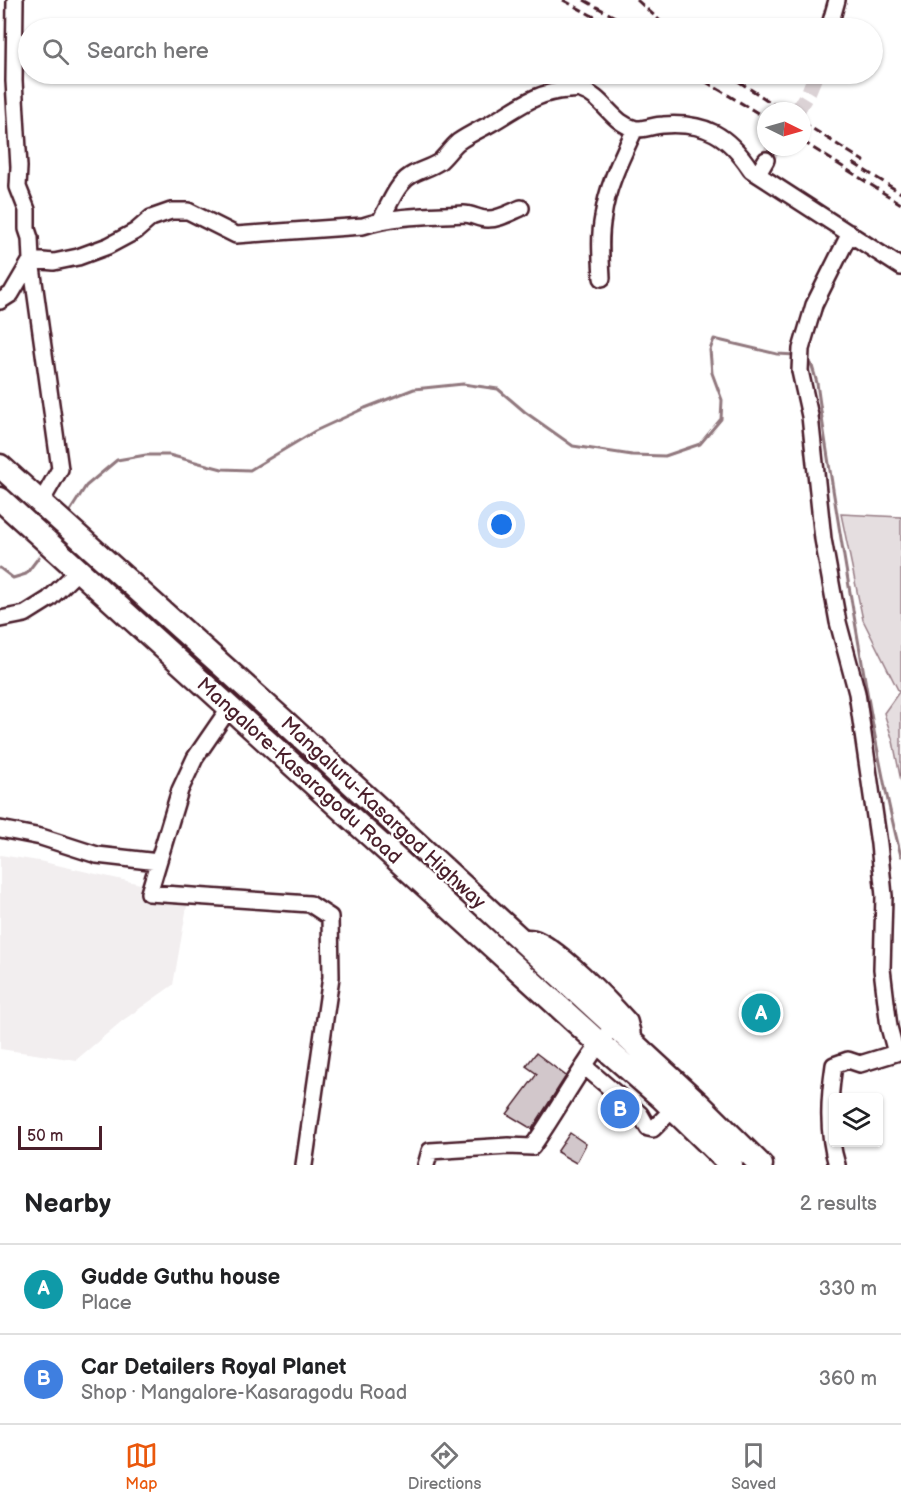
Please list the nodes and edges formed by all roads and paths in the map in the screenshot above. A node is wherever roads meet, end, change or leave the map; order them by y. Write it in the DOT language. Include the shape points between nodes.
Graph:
graph roads {
  1 [pos="15,0"];
  2 [pos="837,0"];
  3 [pos="832,18"];
  4 [pos="7,81"];
  5 [pos="635,129"];
  6 [pos="766,160"];
  7 [pos="758,174"];
  8 [pos="521,208"];
  9 [pos="380,220"];
  10 [pos="850,233"];
  11 [pos="31,260"];
  12 [pos="901,267"];
  13 [pos="602,278"];
  14 [pos="0,301"];
  15 [pos="0,466"];
  16 [pos="0,499"];
  17 [pos="41,502"];
  18 [pos="79,570"];
  19 [pos="0,619"];
  20 [pos="230,707"];
  21 [pos="0,829"];
  22 [pos="158,862"];
  23 [pos="618,1020"];
  24 [pos="599,1043"];
  25 [pos="584,1066"];
  26 [pos="673,1109"];
  27 [pos="304,1165"];
  28 [pos="426,1165"];
  29 [pos="730,1165"];
  30 [pos="761,1165"];
  31 [pos="837,1165"];
  1 -- 4 [label="street"];
  2 -- 3 [label="street"];
  4 -- 11 [label="street" via="19,167 18,187 27,210"];
  5 -- 7 [label="street" via="662,125 703,128 723,136"];
  5 -- 9 [label="street" via="613,117 597,99 581,90 540,94 470,134 440,161 410,176 396,190"];
  5 -- 13 [label="street" via="610,186 603,216"];
  6 -- 7 [label="street"];
  7 -- 10 [label="street"];
  8 -- 9 [label="street" via="487,219 467,214"];
  9 -- 11 [label="street" via="363,226 236,235 188,211 171,211 151,218 108,246 78,257 54,262"];
  10 -- 12 [label="street"];
  10 -- 31 [label="street" via="814,305 800,356 800,371 810,416 823,539 838,622 857,693 879,844 884,896 882,969 896,1053 860,1064 848,1060 834,1065 829,1099 831,1145"];
  11 -- 14 [label="street" via="11,294"];
  11 -- 17 [label="street" via="60,469"];
  15 -- 17 [label="highway, Mangaluru-Kasargod Highway"];
  16 -- 18 [label="highway, Mangalore-Kasaragodu Road"];
  17 -- 23 [label="highway, Mangaluru-Kasargod Highway" via="519,938"];
  18 -- 19 [label="street" via="49,599 25,614"];
  18 -- 20 [label="highway, Mangalore-Kasaragodu Road"];
  20 -- 22 [label="street" via="195,758 180,790"];
  20 -- 24 [label="highway, Mangalore-Kasaragodu Road"];
  21 -- 22 [label="street" via="97,855"];
  22 -- 27 [label="street" via="149,893 310,904 330,917 331,977"];
  23 -- 24 [label="street"];
  23 -- 30 [label="highway, Mangaluru-Kasargod Highway" via="632,1042"];
  24 -- 25 [label="street"];
  24 -- 26 [label="highway, Mangalore-Kasaragodu Road"];
  25 -- 26 [label="street" via="640,1114 648,1128 652,1129"];
  25 -- 28 [label="street" via="532,1147 430,1151"];
  26 -- 29 [label="highway, Mangalore-Kasaragodu Road"];
}
